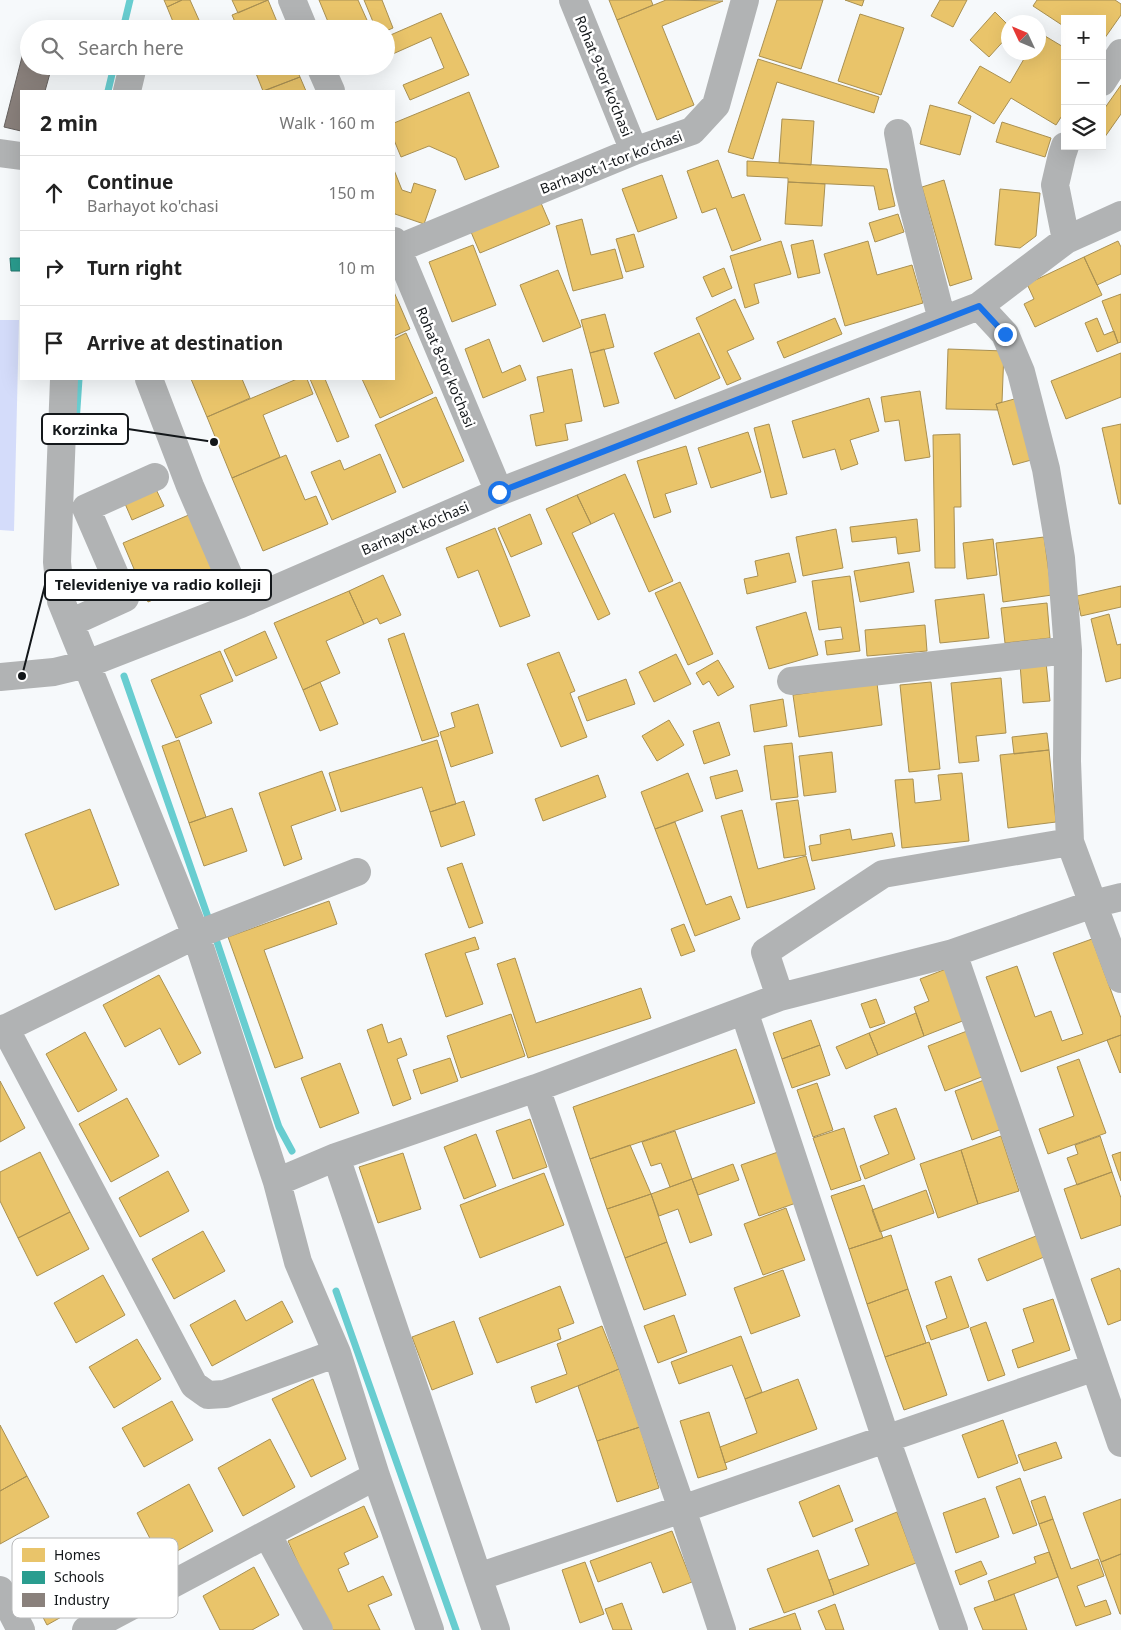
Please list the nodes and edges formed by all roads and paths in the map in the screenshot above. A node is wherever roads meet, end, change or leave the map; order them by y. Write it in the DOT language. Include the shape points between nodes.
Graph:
graph roads {
  1 [pos="292,0"];
  2 [pos="574,0"];
  3 [pos="745,0"];
  4 [pos="300,20"];
  5 [pos="1121,53"];
  6 [pos="131,75"];
  7 [pos="324,75"];
  8 [pos="1106,76"];
  9 [pos="127,90"];
  10 [pos="331,90"];
  11 [pos="898,133"];
  12 [pos="1064,150"];
  13 [pos="634,151"];
  14 [pos="0,152"];
  15 [pos="20,156"];
  16 [pos="1121,215"];
  17 [pos="1066,240"];
  18 [pos="395,245"];
  19 [pos="979,306"];
  20 [pos="942,320"];
  21 [pos="64,380"];
  22 [pos="149,380"];
  23 [pos="155,477"];
  24 [pos="499,492"];
  25 [pos="241,604"];
  26 [pos="70,622"];
  27 [pos="1068,650"];
  28 [pos="87,664"];
  29 [pos="0,677"];
  30 [pos="791,681"];
  31 [pos="1070,842"];
  32 [pos="357,872"];
  33 [pos="1121,896"];
  34 [pos="1093,904"];
  35 [pos="196,935"];
  36 [pos="953,953"];
  37 [pos="1121,978"];
  38 [pos="780,997"];
  39 [pos="744,1010"];
  40 [pos="2,1030"];
  41 [pos="536,1088"];
  42 [pos="336,1157"];
  43 [pos="277,1182"];
  44 [pos="337,1353"];
  45 [pos="1095,1367"];
  46 [pos="886,1439"];
  47 [pos="1121,1443"];
  48 [pos="376,1476"];
  49 [pos="682,1509"];
  50 [pos="267,1534"];
  51 [pos="478,1577"];
  52 [pos="178,1581"];
  53 [pos="0,1590"];
  54 [pos="12,1613"];
  55 [pos="15,1618"];
  56 [pos="109,1618"];
  57 [pos="21,1630"];
  58 [pos="86,1630"];
  59 [pos="319,1630"];
  60 [pos="430,1630"];
  61 [pos="496,1630"];
  62 [pos="722,1630"];
  63 [pos="954,1630"];
  1 -- 4 [label="street"];
  2 -- 13 [label="street, Rohat 9-tor ko‘chasi"];
  3 -- 13 [label="street, Barhayot 1-tor koʻchasi" via="716,105 692,131"];
  5 -- 8 [label="street"];
  6 -- 9 [label="street"];
  7 -- 10 [label="street"];
  11 -- 20 [label="street"];
  12 -- 17 [label="street" via="1055,185"];
  13 -- 18 [label="street, Barhayot 1-tor koʻchasi"];
  14 -- 15 [label="street"];
  16 -- 17 [label="street, Barhayot ko'chasi"];
  17 -- 19 [label="street, Barhayot ko'chasi"];
  18 -- 24 [label="street, Rohat 8-tor ko‘chasi"];
  19 -- 20 [label="street, Barhayot ko'chasi"];
  19 -- 27 [label="street" via="1005,334 1022,372 1046,470 1061,558"];
  20 -- 24 [label="street, Barhayot ko'chasi"];
  21 -- 26 [label="street" via="57,562 61,601"];
  22 -- 25 [label="street" via="190,486"];
  23 -- 26 [label="street" via="86,508 125,598"];
  24 -- 25 [label="street, Barhayot ko'chasi"];
  25 -- 28 [label="street, Barhayot ko'chasi"];
  26 -- 28 [label="street"];
  27 -- 30 [label="street"];
  27 -- 31 [label="street"];
  28 -- 29 [label="street, Barhayot ko'chasi" via="54,672"];
  28 -- 35 [label="street"];
  31 -- 34 [label="street"];
  31 -- 38 [label="street" via="883,874 765,952"];
  32 -- 35 [label="street"];
  33 -- 34 [label="street"];
  34 -- 36 [label="street"];
  34 -- 37 [label="street"];
  35 -- 40 [label="street"];
  35 -- 43 [label="street"];
  36 -- 38 [label="street"];
  36 -- 45 [label="street"];
  38 -- 39 [label="street"];
  39 -- 41 [label="street"];
  39 -- 46 [label="street"];
  40 -- 44 [label="street" via="194,1386 208,1395 225,1394"];
  41 -- 42 [label="street"];
  41 -- 49 [label="street"];
  42 -- 43 [label="street"];
  42 -- 51 [label="street"];
  43 -- 44 [label="street" via="298,1262"];
  44 -- 48 [label="street"];
  45 -- 46 [label="street"];
  45 -- 47 [label="street"];
  46 -- 49 [label="street"];
  46 -- 63 [label="street"];
  48 -- 50 [label="street"];
  48 -- 60 [label="street"];
  49 -- 51 [label="street"];
  49 -- 62 [label="street"];
  50 -- 52 [label="street"];
  50 -- 59 [label="street"];
  51 -- 61 [label="street"];
  53 -- 54 [label="street"];
  55 -- 57 [label="street"];
  56 -- 58 [label="street"];
}
